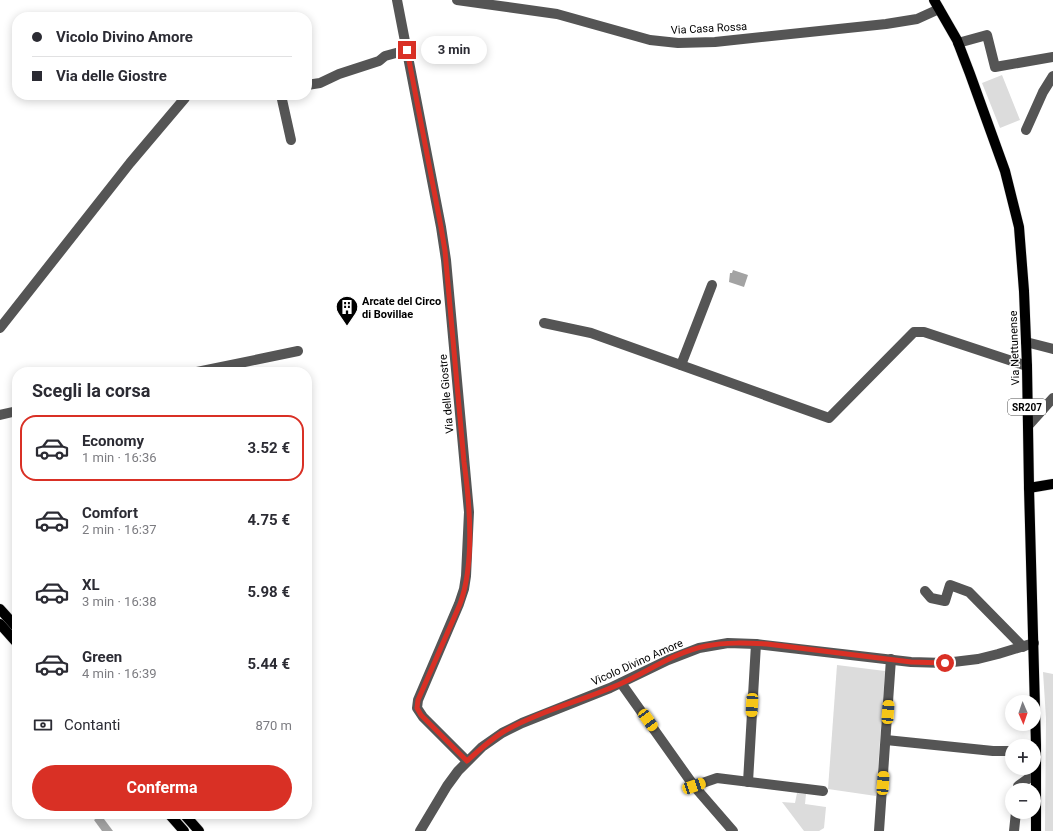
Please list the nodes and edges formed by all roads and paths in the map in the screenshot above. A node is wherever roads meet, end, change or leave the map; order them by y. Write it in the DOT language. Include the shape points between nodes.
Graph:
graph roads {
  1 [pos="397,0"];
  2 [pos="457,0"];
  3 [pos="937,4"];
  4 [pos="958,43"];
  5 [pos="407,50"];
  6 [pos="1053,58"];
  7 [pos="1053,76"];
  8 [pos="312,84"];
  9 [pos="183,100"];
  10 [pos="282,100"];
  11 [pos="1026,130"];
  12 [pos="291,140"];
  13 [pos="712,285"];
  14 [pos="544,323"];
  15 [pos="0,328"];
  16 [pos="1026,342"];
  17 [pos="1053,349"];
  18 [pos="298,351"];
  19 [pos="681,365"];
  20 [pos="1027,366"];
  21 [pos="221,367"];
  22 [pos="1053,398"];
  23 [pos="12,412"];
  24 [pos="0,415"];
  25 [pos="1028,426"];
  26 [pos="1053,484"];
  27 [pos="1029,488"];
  28 [pos="925,591"];
  29 [pos="0,609"];
  30 [pos="12,622"];
  31 [pos="0,624"];
  32 [pos="12,637"];
  33 [pos="1034,643"];
  34 [pos="756,644"];
  35 [pos="1023,647"];
  36 [pos="891,659"];
  37 [pos="621,683"];
  38 [pos="1034,739"];
  39 [pos="886,740"];
  40 [pos="1005,751"];
  41 [pos="467,761"];
  42 [pos="1033,775"];
  43 [pos="1036,775"];
  44 [pos="748,782"];
  45 [pos="1022,783"];
  46 [pos="694,786"];
  47 [pos="823,791"];
  48 [pos="173,819"];
  49 [pos="188,819"];
  50 [pos="1015,819"];
  51 [pos="184,831"];
  52 [pos="198,831"];
  53 [pos="420,831"];
  54 [pos="733,831"];
  55 [pos="879,831"];
  56 [pos="1014,831"];
  57 [pos="1036,831"];
  1 -- 5 [label="street, Via delle Giostre"];
  2 -- 3 [label="street, Via Casa Rossa" via="557,14 650,40 678,43 715,42 886,24 917,19"];
  3 -- 4 [label="main road, Via Nettunense / SR207"];
  4 -- 6 [label="street" via="987,35 995,67"];
  4 -- 16 [label="main road, Via Nettunense / SR207" via="1005,171 1019,227"];
  5 -- 8 [label="street"];
  5 -- 41 [label="street, Via delle Giostre" via="444,248 469,521 463,595 418,700 417,708"];
  7 -- 11 [label="street"];
  9 -- 15 [label="street" via="130,163"];
  10 -- 12 [label="street"];
  13 -- 19 [label="street"];
  14 -- 19 [label="street" via="591,333"];
  16 -- 17 [label="street"];
  16 -- 20 [label="main road, Via Nettunense / SR207"];
  18 -- 21 [label="street"];
  19 -- 20 [label="street" via="829,418 914,332 924,332"];
  20 -- 25 [label="main road, Via Nettunense / SR207"];
  22 -- 25 [label="street"];
  23 -- 24 [label="street"];
  25 -- 27 [label="main road, Via Nettunense / SR207"];
  26 -- 27 [label="main road"];
  27 -- 33 [label="main road, Via Nettunense / SR207"];
  28 -- 35 [label="street" via="931,598 945,602 950,585 969,592"];
  29 -- 30 [label="main road"];
  31 -- 32 [label="main road"];
  33 -- 35 [label="street, Vicolo Divino Amore"];
  33 -- 38 [label="main road, Via Nettunense / SR207"];
  34 -- 36 [label="street, Vicolo Divino Amore"];
  34 -- 37 [label="street, Vicolo Divino Amore" via="728,643 699,648"];
  34 -- 44 [label="street"];
  35 -- 36 [label="street, Vicolo Divino Amore" via="959,662 931,663"];
  36 -- 39 [label="street"];
  37 -- 41 [label="street, Vicolo Divino Amore" via="522,722 482,747"];
  37 -- 46 [label="street"];
  39 -- 40 [label="street"];
  39 -- 55 [label="street"];
  41 -- 53 [label="street, Vicolo Divino Amore" via="450,781"];
  42 -- 45 [label="street"];
  43 -- 57 [label="main road, Via Nettunense / SR207"];
  44 -- 46 [label="street" via="717,778"];
  44 -- 47 [label="street"];
  46 -- 54 [label="street"];
  48 -- 51 [label="main road"];
  49 -- 52 [label="main road"];
  50 -- 56 [label="street"];
}
